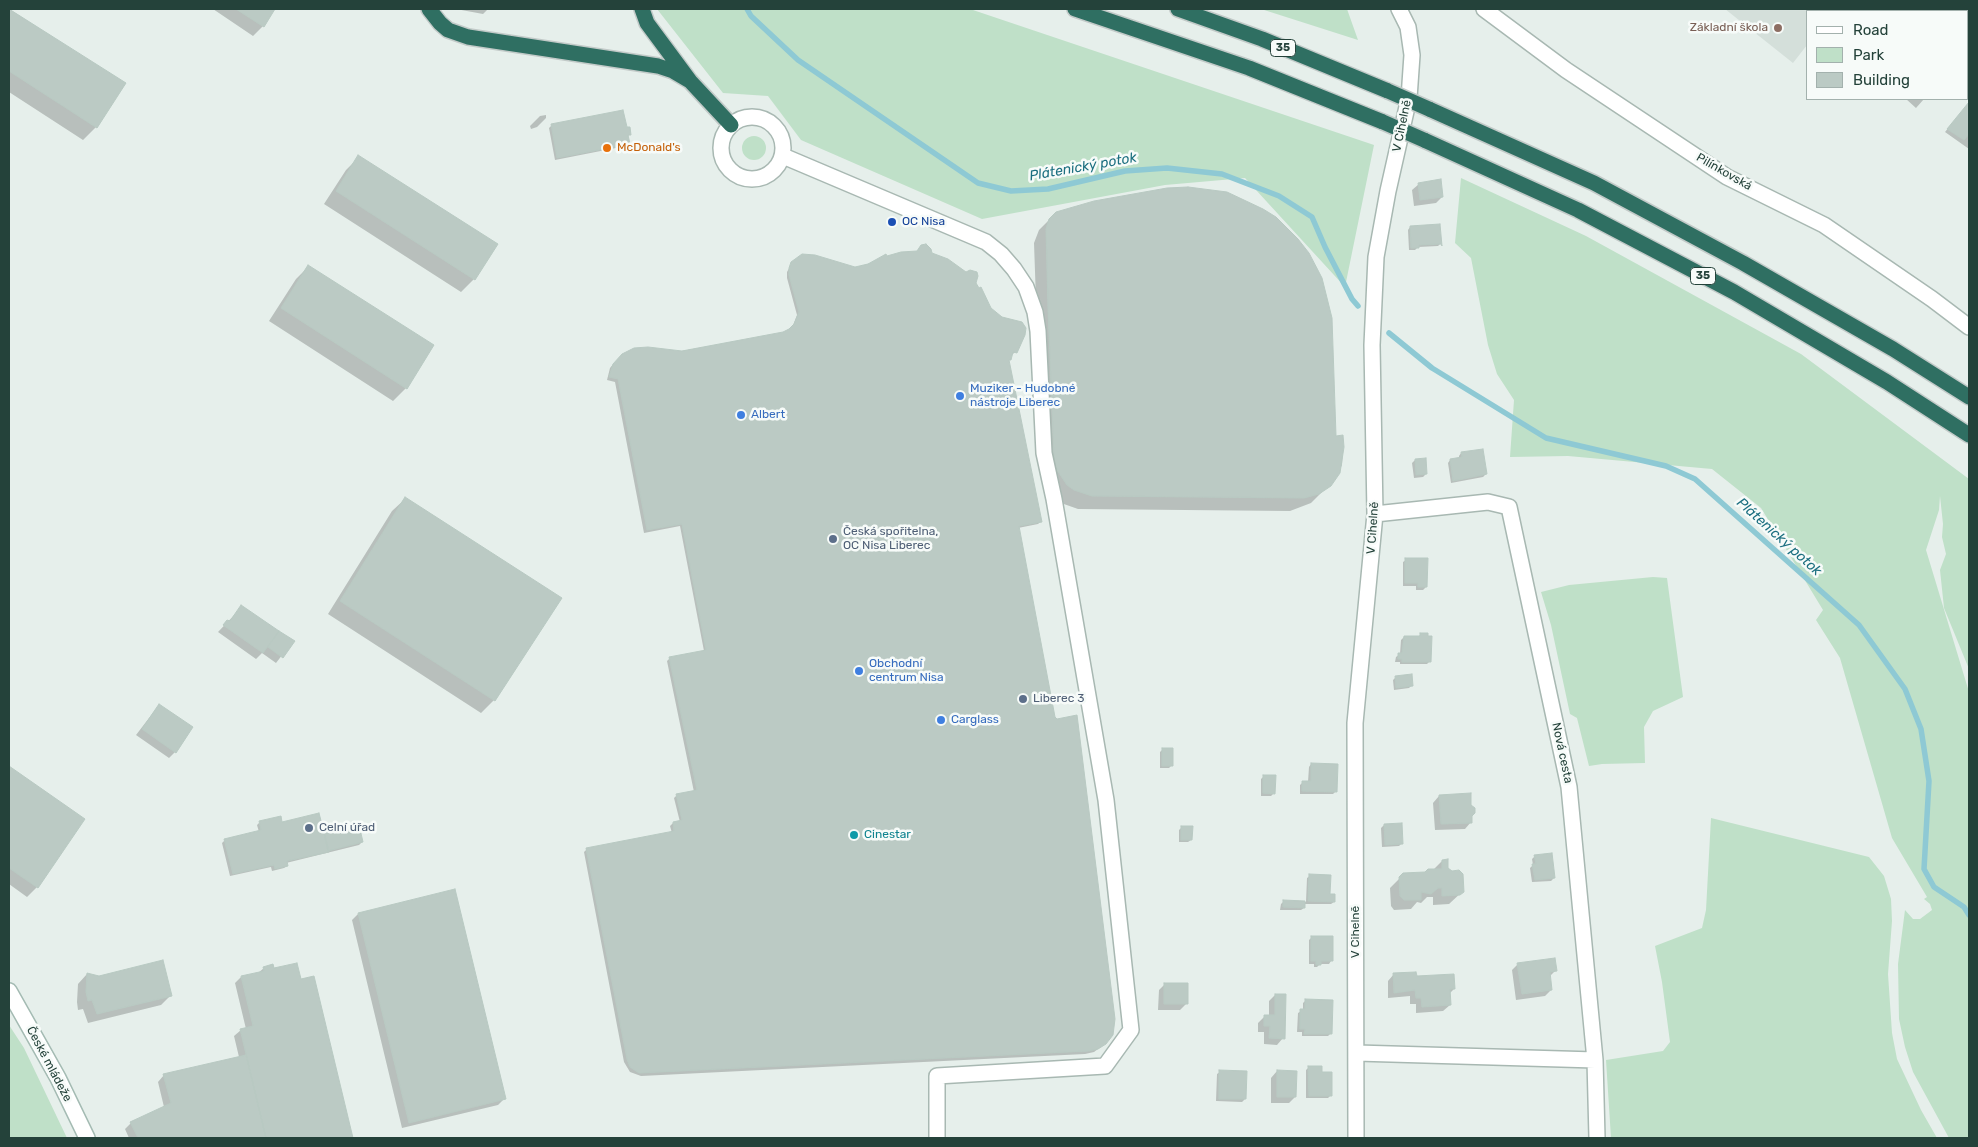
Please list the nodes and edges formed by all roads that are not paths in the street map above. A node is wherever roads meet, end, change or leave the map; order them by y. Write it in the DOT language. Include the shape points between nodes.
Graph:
graph roads {
  1 [pos="429,9"];
  2 [pos="642,9"];
  3 [pos="1075,9"];
  4 [pos="1178,9"];
  5 [pos="1399,9"];
  6 [pos="1484,9"];
  7 [pos="690,81"];
  8 [pos="731,125"];
  9 [pos="783,156"];
  10 [pos="1969,327"];
  11 [pos="1969,397"];
  12 [pos="1969,435"];
  13 [pos="1375,514"];
  14 [pos="9,991"];
  15 [pos="1357,1053"];
  16 [pos="1594,1060"];
  17 [pos="87,1138"];
  18 [pos="937,1138"];
  19 [pos="1356,1138"];
  20 [pos="1597,1138"];
  1 -- 7 [label="highway" via="448,30 468,37 658,66"];
  2 -- 7 [label="highway" via="647,23"];
  3 -- 12 [label="highway, 35, bridge" via="1249,68 1383,122 1578,210 1734,292 1887,382"];
  4 -- 11 [label="highway, 35, bridge" via="1262,39 1388,91 1585,179 1751,268 1893,349"];
  5 -- 13 [label="street, V Cihelně" via="1408,27 1412,55 1408,98 1376,257 1372,345"];
  6 -- 10 [label="street, Pilínkovská" via="1566,70 1719,172 1824,225"];
  7 -- 8 [label="highway"];
  8 -- 9 [label="street" via="750,117 769,121 782,136"];
  8 -- 9 [label="street" via="721,142 721,152 723,161 736,175 761,179 771,174"];
  9 -- 18 [label="street" via="986,242 1001,254 1026,287 1038,331 1044,453 1106,800 1131,1030 1105,1066 937,1076"];
  13 -- 15 [label="street, V Cihelně" via="1355,723"];
  13 -- 16 [label="street, Nová cesta" via="1488,502 1509,507 1570,787"];
  14 -- 17 [label="street, České mládeže" via="58,1078"];
  15 -- 16 [label="street"];
  15 -- 19 [label="street, V Cihelně"];
  16 -- 20 [label="street, Nová cesta"];
}
